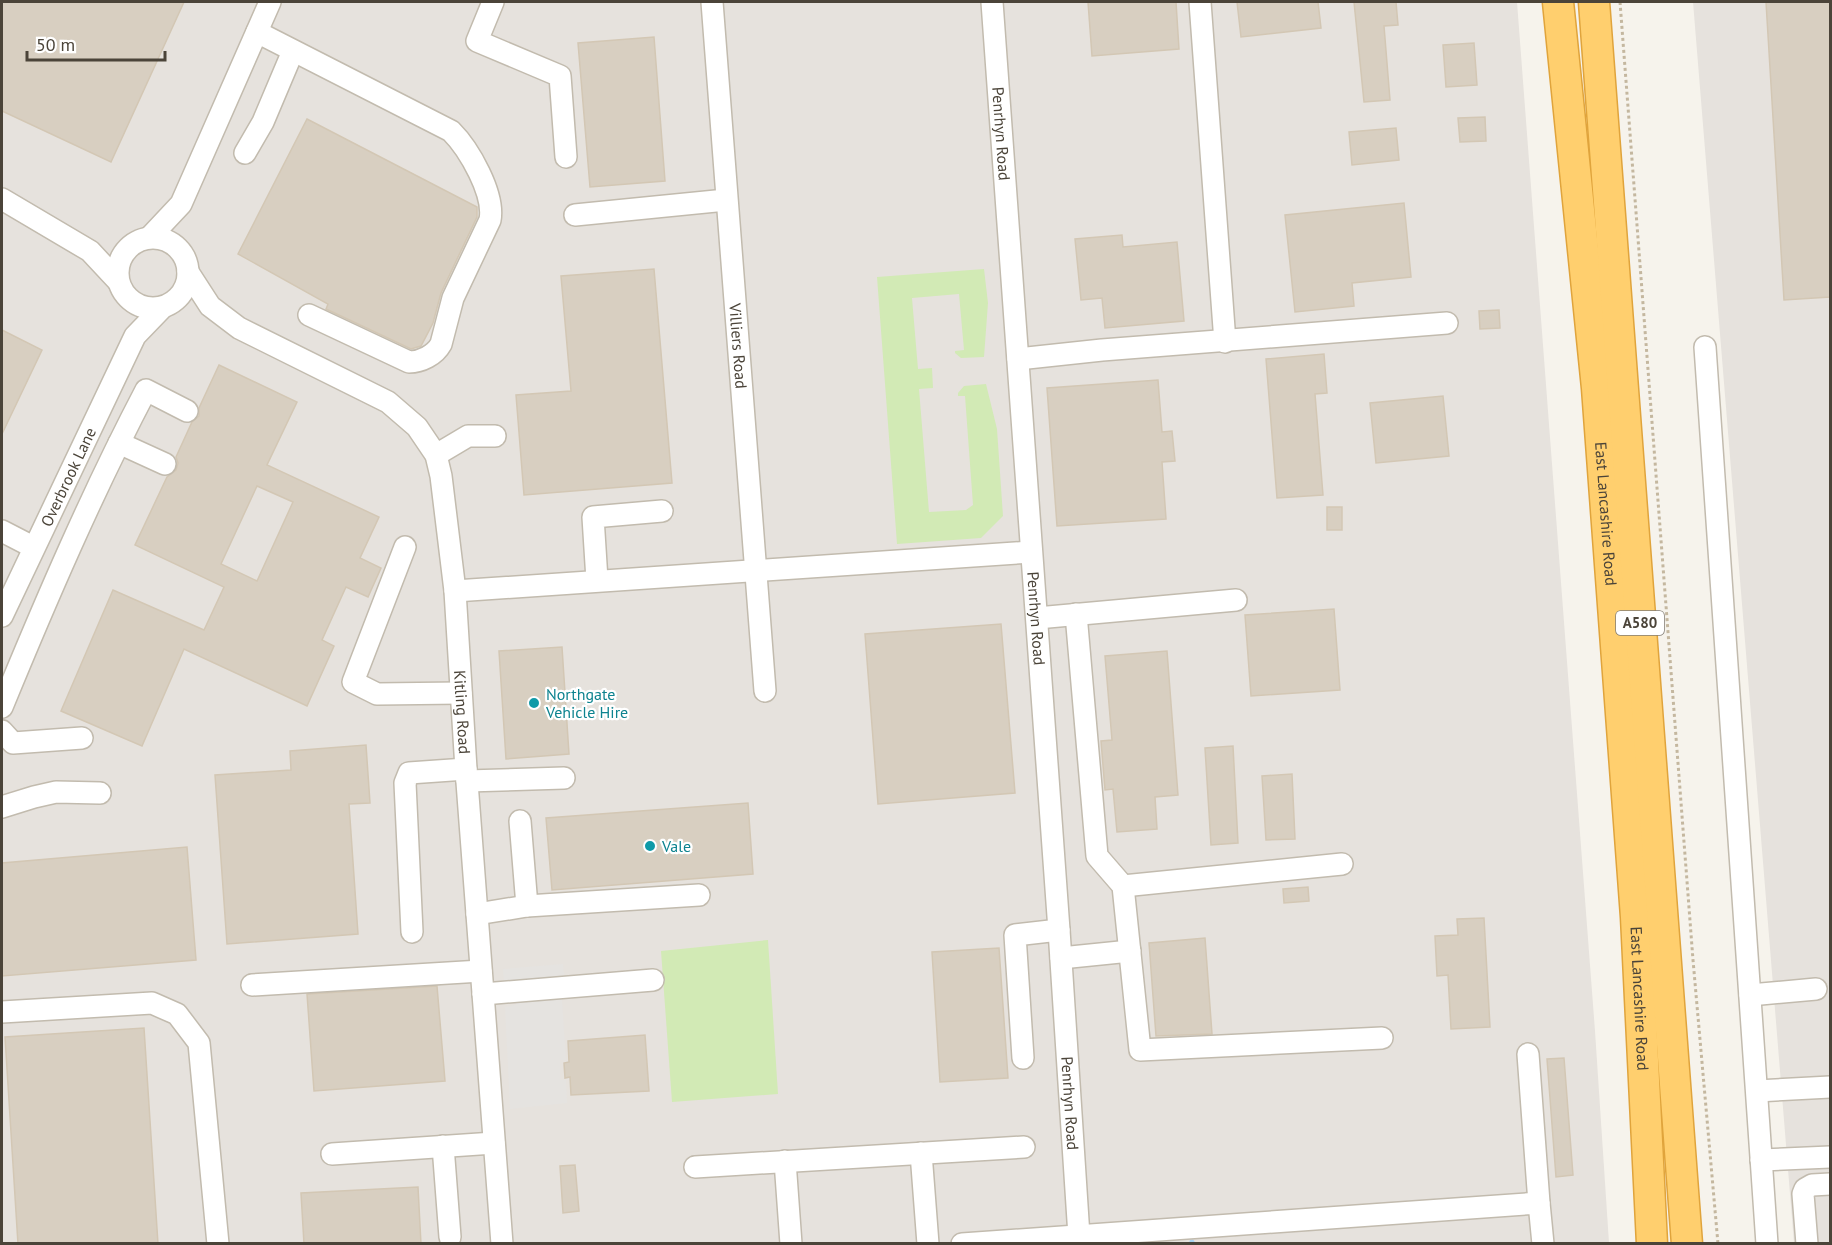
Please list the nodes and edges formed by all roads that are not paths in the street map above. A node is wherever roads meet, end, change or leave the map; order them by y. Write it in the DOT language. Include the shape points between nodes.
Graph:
graph roads {
  1 [pos="270,2"];
  2 [pos="712,2"];
  3 [pos="992,2"];
  4 [pos="1200,2"];
  5 [pos="1558,2"];
  6 [pos="1594,2"];
  7 [pos="487,3"];
  8 [pos="256,32"];
  9 [pos="293,51"];
  10 [pos="245,153"];
  11 [pos="566,158"];
  12 [pos="2,199"];
  13 [pos="726,200"];
  14 [pos="181,204"];
  15 [pos="575,215"];
  16 [pos="150,237"];
  17 [pos="127,248"];
  18 [pos="90,250"];
  19 [pos="181,251"];
  20 [pos="188,272"];
  21 [pos="118,281"];
  22 [pos="129,299"];
  23 [pos="168,304"];
  24 [pos="210,306"];
  25 [pos="309,315"];
  26 [pos="1447,323"];
  27 [pos="135,336"];
  28 [pos="1225,342"];
  29 [pos="1705,347"];
  30 [pos="1018,359"];
  31 [pos="101,405"];
  32 [pos="187,411"];
  33 [pos="129,422"];
  34 [pos="495,436"];
  35 [pos="119,443"];
  36 [pos="436,455"];
  37 [pos="165,464"];
  38 [pos="662,512"];
  39 [pos="2,531"];
  40 [pos="33,547"];
  41 [pos="405,547"];
  42 [pos="1030,552"];
  43 [pos="755,571"];
  44 [pos="597,580"];
  45 [pos="455,591"];
  46 [pos="1236,600"];
  47 [pos="5,609"];
  48 [pos="1076,614"];
  49 [pos="39,615"];
  50 [pos="1037,618"];
  51 [pos="765,691"];
  52 [pos="461,693"];
  53 [pos="2,707"];
  54 [pos="2,731"];
  55 [pos="82,738"];
  56 [pos="466,775"];
  57 [pos="564,778"];
  58 [pos="100,794"];
  59 [pos="2,807"];
  60 [pos="519,821"];
  61 [pos="1342,864"];
  62 [pos="1124,886"];
  63 [pos="699,895"];
  64 [pos="527,906"];
  65 [pos="477,914"];
  66 [pos="1059,930"];
  67 [pos="412,932"];
  68 [pos="1130,951"];
  69 [pos="1061,958"];
  70 [pos="481,971"];
  71 [pos="652,980"];
  72 [pos="252,985"];
  73 [pos="1816,989"];
  74 [pos="483,994"];
  75 [pos="1750,995"];
  76 [pos="2,1012"];
  77 [pos="1382,1038"];
  78 [pos="1528,1054"];
  79 [pos="1023,1058"];
  80 [pos="1830,1087"];
  81 [pos="1757,1091"];
  82 [pos="494,1143"];
  83 [pos="443,1146"];
  84 [pos="1024,1147"];
  85 [pos="921,1153"];
  86 [pos="332,1154"];
  87 [pos="1830,1157"];
  88 [pos="1761,1160"];
  89 [pos="785,1161"];
  90 [pos="695,1167"];
  91 [pos="1830,1184"];
  92 [pos="1539,1203"];
  93 [pos="1079,1236"];
  94 [pos="450,1237"];
  95 [pos="218,1244"];
  96 [pos="502,1244"];
  97 [pos="791,1244"];
  98 [pos="928,1244"];
  99 [pos="962,1244"];
  100 [pos="1543,1244"];
  101 [pos="1652,1244"];
  102 [pos="1687,1244"];
  103 [pos="1767,1244"];
  104 [pos="1807,1244"];
  1 -- 8 [label="street"];
  2 -- 13 [label="street, Villiers Road"];
  3 -- 30 [label="street, Penrhyn Road"];
  4 -- 28 [label="street"];
  5 -- 101 [label="highway, East Lancashire Road / A580" via="1598,400 1636,917"];
  6 -- 102 [label="highway, East Lancashire Road / A580"];
  7 -- 11 [label="street" via="477,41 560,76"];
  8 -- 9 [label="street"];
  8 -- 14 [label="street"];
  9 -- 10 [label="street" via="263,122"];
  9 -- 25 [label="street" via="451,131 473,160 492,211 453,298 441,344 427,357 409,362"];
  12 -- 18 [label="street"];
  13 -- 15 [label="street"];
  13 -- 43 [label="street, Villiers Road"];
  14 -- 16 [label="street"];
  14 -- 19 [label="street"];
  16 -- 17 [label="street"];
  16 -- 19 [label="street" via="161,238"];
  17 -- 18 [label="street"];
  17 -- 21 [label="street" via="117,269"];
  18 -- 21 [label="street"];
  19 -- 20 [label="street"];
  20 -- 23 [label="street" via="181,294"];
  20 -- 24 [label="street, Kitling Road"];
  21 -- 22 [label="street"];
  22 -- 23 [label="street" via="151,308"];
  22 -- 27 [label="street"];
  23 -- 24 [label="street"];
  23 -- 27 [label="street, Overbrook Lane"];
  24 -- 36 [label="street, Kitling Road" via="239,328 388,402 417,427"];
  26 -- 28 [label="street"];
  27 -- 31 [label="street, Overbrook Lane"];
  28 -- 30 [label="street"];
  29 -- 75 [label="street"];
  30 -- 42 [label="street, Penrhyn Road"];
  31 -- 33 [label="street"];
  31 -- 40 [label="street, Overbrook Lane"];
  32 -- 33 [label="street" via="146,390"];
  33 -- 35 [label="street"];
  34 -- 36 [label="street" via="468,436"];
  35 -- 37 [label="street"];
  35 -- 49 [label="street"];
  36 -- 45 [label="street, Kitling Road"];
  38 -- 44 [label="street" via="593,517"];
  39 -- 40 [label="street"];
  40 -- 47 [label="street, Overbrook Lane"];
  41 -- 52 [label="street" via="353,682 377,694"];
  42 -- 43 [label="street"];
  42 -- 50 [label="street, Penrhyn Road"];
  43 -- 44 [label="street"];
  43 -- 51 [label="street, Villiers Road"];
  44 -- 45 [label="street"];
  45 -- 52 [label="street, Kitling Road"];
  46 -- 48 [label="street"];
  47 -- 49 [label="street"];
  48 -- 50 [label="street"];
  48 -- 62 [label="street" via="1097,856"];
  49 -- 53 [label="street"];
  50 -- 66 [label="street, Penrhyn Road"];
  52 -- 56 [label="street, Kitling Road"];
  54 -- 55 [label="street" via="13,743"];
  56 -- 57 [label="street"];
  56 -- 65 [label="street, Kitling Road"];
  56 -- 67 [label="street" via="409,773 405,783"];
  58 -- 59 [label="street" via="56,792"];
  60 -- 64 [label="street"];
  61 -- 62 [label="street"];
  62 -- 68 [label="street"];
  63 -- 64 [label="street"];
  64 -- 65 [label="street"];
  65 -- 70 [label="street, Kitling Road"];
  66 -- 69 [label="street, Penrhyn Road"];
  66 -- 79 [label="street" via="1015,935"];
  68 -- 69 [label="street"];
  68 -- 77 [label="street" via="1140,1050"];
  69 -- 93 [label="street, Penrhyn Road"];
  70 -- 72 [label="street"];
  70 -- 74 [label="street, Kitling Road"];
  71 -- 74 [label="street"];
  73 -- 75 [label="street"];
  74 -- 82 [label="street, Kitling Road"];
  75 -- 81 [label="street"];
  76 -- 95 [label="street" via="152,1003 177,1014 199,1043"];
  78 -- 92 [label="street"];
  80 -- 81 [label="street"];
  81 -- 88 [label="street"];
  82 -- 83 [label="street"];
  82 -- 96 [label="street, Kitling Road"];
  83 -- 86 [label="street"];
  83 -- 94 [label="street"];
  84 -- 85 [label="street"];
  85 -- 89 [label="street"];
  85 -- 98 [label="street"];
  87 -- 88 [label="street"];
  88 -- 103 [label="street"];
  89 -- 90 [label="street"];
  89 -- 97 [label="street"];
  91 -- 104 [label="street" via="1812,1185 1803,1194"];
  92 -- 93 [label="street"];
  92 -- 100 [label="street"];
  93 -- 99 [label="street"];
}
